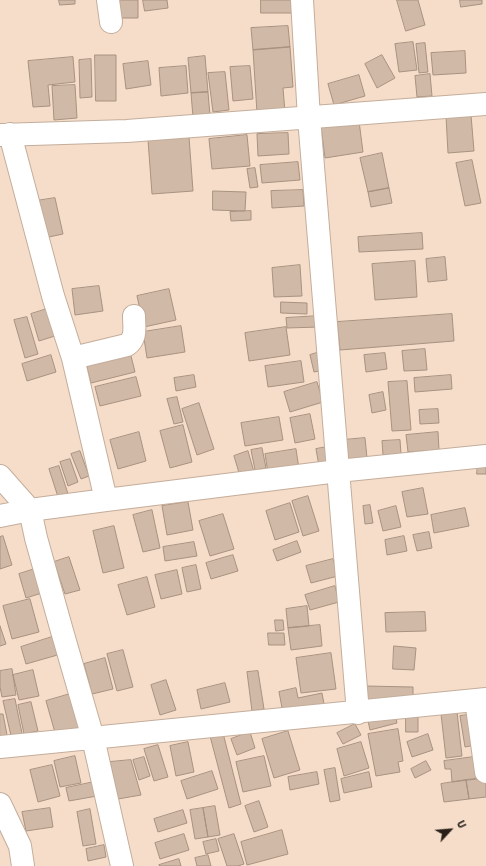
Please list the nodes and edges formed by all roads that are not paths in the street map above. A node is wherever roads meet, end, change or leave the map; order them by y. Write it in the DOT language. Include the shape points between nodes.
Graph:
graph roads {
  1 [pos="108,0"];
  2 [pos="302,0"];
  3 [pos="111,22"];
  4 [pos="486,104"];
  5 [pos="309,118"];
  6 [pos="5,134"];
  7 [pos="134,316"];
  8 [pos="73,358"];
  9 [pos="486,456"];
  10 [pos="338,471"];
  11 [pos="0,476"];
  12 [pos="106,500"];
  13 [pos="30,510"];
  14 [pos="0,516"];
  15 [pos="481,700"];
  16 [pos="358,713"];
  17 [pos="93,738"];
  18 [pos="0,747"];
  19 [pos="486,772"];
  20 [pos="0,804"];
  21 [pos="23,866"];
  22 [pos="122,866"];
  1 -- 3 [label="street"];
  2 -- 5 [label="street"];
  4 -- 5 [label="street"];
  5 -- 6 [label="street" via="127,131"];
  5 -- 10 [label="street"];
  6 -- 8 [label="street"];
  7 -- 8 [label="street" via="132,342"];
  8 -- 12 [label="street"];
  9 -- 10 [label="street"];
  10 -- 12 [label="street"];
  10 -- 16 [label="street"];
  11 -- 13 [label="street"];
  12 -- 13 [label="street"];
  13 -- 14 [label="street"];
  13 -- 17 [label="street"];
  15 -- 16 [label="street"];
  15 -- 19 [label="street"];
  16 -- 17 [label="street"];
  17 -- 18 [label="street"];
  17 -- 22 [label="street"];
  20 -- 21 [label="street" via="20,846"];
}
